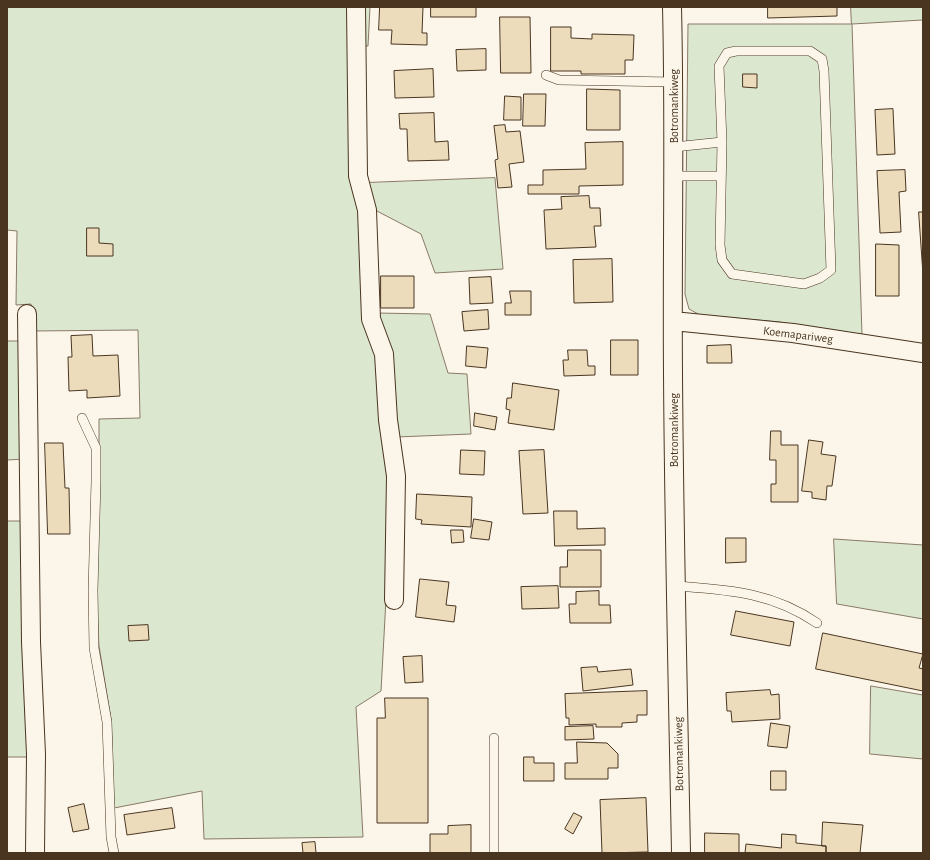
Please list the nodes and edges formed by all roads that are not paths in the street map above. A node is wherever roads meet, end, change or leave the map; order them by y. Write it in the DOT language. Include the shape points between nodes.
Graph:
graph roads {
  1 [pos="356,7"];
  2 [pos="672,7"];
  3 [pos="546,75"];
  4 [pos="674,82"];
  5 [pos="722,142"];
  6 [pos="674,147"];
  7 [pos="674,176"];
  8 [pos="721,176"];
  9 [pos="27,314"];
  10 [pos="673,321"];
  11 [pos="923,353"];
  12 [pos="82,418"];
  13 [pos="677,586"];
  14 [pos="394,600"];
  15 [pos="817,623"];
  16 [pos="494,738"];
  17 [pos="35,853"];
  18 [pos="114,853"];
  19 [pos="494,853"];
  20 [pos="681,853"];
  1 -- 14 [label="street" via="358,176 367,210 370,319 384,354 388,420 396,476"];
  2 -- 4 [label="street, Botromankiweg"];
  3 -- 4 [label="lane" via="559,80"];
  4 -- 6 [label="street, Botromankiweg"];
  5 -- 6 [label="lane"];
  5 -- 8 [label="lane"];
  5 -- 8 [label="lane" via="719,66 726,53 810,51 822,59 831,270 820,278 804,284 732,274 722,260 720,246"];
  6 -- 7 [label="street, Botromankiweg"];
  7 -- 8 [label="lane"];
  7 -- 10 [label="street, Botromankiweg"];
  9 -- 17 [label="street" via="31,642 36,754"];
  10 -- 11 [label="street, Koemapariweg" via="794,333"];
  10 -- 13 [label="street, Botromankiweg"];
  12 -- 18 [label="lane" via="96,448 92,590 94,648 107,722 111,837"];
  13 -- 15 [label="lane" via="756,595 782,603"];
  13 -- 20 [label="street, Botromankiweg"];
  16 -- 19 [label="lane"];
}
